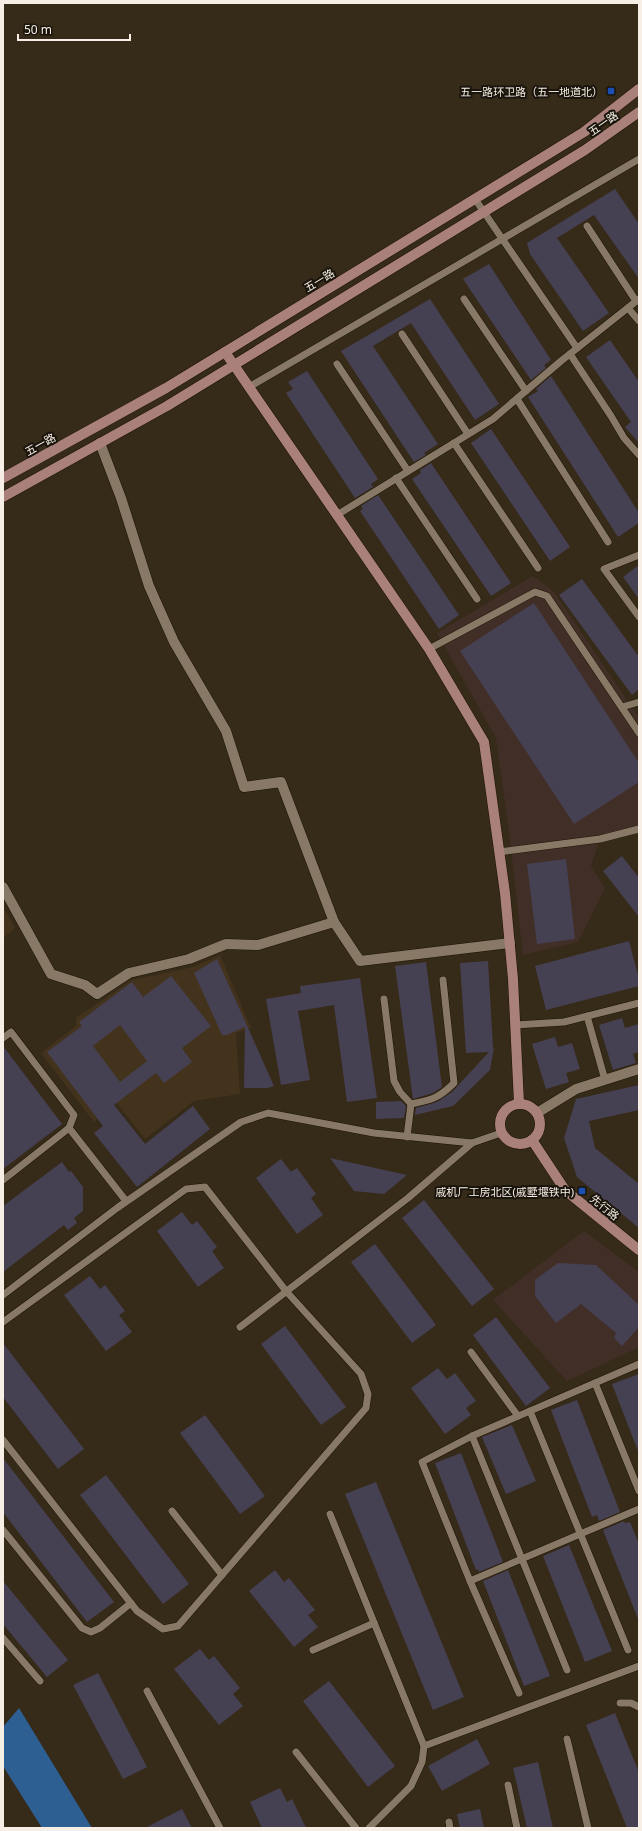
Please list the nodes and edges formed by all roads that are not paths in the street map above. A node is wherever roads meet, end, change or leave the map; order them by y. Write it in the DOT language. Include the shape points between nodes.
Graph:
graph roads {
  1 [pos="639,90"];
  2 [pos="639,112"];
  3 [pos="639,159"];
  4 [pos="475,199"];
  5 [pos="484,212"];
  6 [pos="587,226"];
  7 [pos="502,240"];
  8 [pos="464,299"];
  9 [pos="638,300"];
  10 [pos="628,308"];
  11 [pos="639,322"];
  12 [pos="402,334"];
  13 [pos="577,348"];
  14 [pos="225,352"];
  15 [pos="570,354"];
  16 [pos="337,364"];
  17 [pos="234,365"];
  18 [pos="249,387"];
  19 [pos="526,391"];
  20 [pos="517,399"];
  21 [pos="468,434"];
  22 [pos="100,443"];
  23 [pos="454,443"];
  24 [pos="639,455"];
  25 [pos="408,471"];
  26 [pos="3,478"];
  27 [pos="396,478"];
  28 [pos="3,497"];
  29 [pos="337,515"];
  30 [pos="608,542"];
  31 [pos="639,555"];
  32 [pos="538,568"];
  33 [pos="477,599"];
  34 [pos="639,617"];
  35 [pos="429,649"];
  36 [pos="639,702"];
  37 [pos="622,707"];
  38 [pos="639,733"];
  39 [pos="639,829"];
  40 [pos="499,852"];
  41 [pos="3,888"];
  42 [pos="334,922"];
  43 [pos="510,942"];
  44 [pos="443,980"];
  45 [pos="384,999"];
  46 [pos="639,1003"];
  47 [pos="587,1016"];
  48 [pos="515,1025"];
  49 [pos="3,1038"];
  50 [pos="639,1069"];
  51 [pos="605,1080"];
  52 [pos="519,1103"];
  53 [pos="411,1104"];
  54 [pos="537,1113"];
  55 [pos="69,1128"];
  56 [pos="501,1133"];
  57 [pos="407,1137"];
  58 [pos="532,1140"];
  59 [pos="472,1143"];
  60 [pos="3,1180"];
  61 [pos="126,1201"];
  62 [pos="639,1250"];
  63 [pos="286,1291"];
  64 [pos="3,1295"];
  65 [pos="3,1322"];
  66 [pos="240,1328"];
  67 [pos="471,1352"];
  68 [pos="639,1364"];
  69 [pos="594,1383"];
  70 [pos="530,1411"];
  71 [pos="518,1416"];
  72 [pos="472,1436"];
  73 [pos="3,1440"];
  74 [pos="639,1491"];
  75 [pos="639,1509"];
  76 [pos="172,1511"];
  77 [pos="330,1514"];
  78 [pos="3,1530"];
  79 [pos="581,1534"];
  80 [pos="522,1560"];
  81 [pos="222,1575"];
  82 [pos="470,1581"];
  83 [pos="131,1603"];
  84 [pos="374,1623"];
  85 [pos="3,1638"];
  86 [pos="313,1650"];
  87 [pos="628,1650"];
  88 [pos="639,1666"];
  89 [pos="567,1670"];
  90 [pos="40,1681"];
  91 [pos="147,1691"];
  92 [pos="519,1693"];
  93 [pos="620,1703"];
  94 [pos="639,1708"];
  95 [pos="567,1738"];
  96 [pos="424,1746"];
  97 [pos="296,1752"];
  98 [pos="508,1785"];
  99 [pos="220,1828"];
  100 [pos="356,1828"];
  101 [pos="369,1828"];
  102 [pos="517,1828"];
  103 [pos="588,1828"];
  1 -- 4 [label="main road, 五一路" via="584,132"];
  2 -- 5 [label="main road, 五一路" via="585,150"];
  3 -- 7 [label="lane"];
  4 -- 5 [label="lane"];
  4 -- 14 [label="main road, 五一路"];
  5 -- 7 [label="lane"];
  5 -- 17 [label="main road, 五一路"];
  6 -- 9 [label="lane"];
  7 -- 13 [label="lane"];
  7 -- 18 [label="lane"];
  8 -- 19 [label="lane"];
  9 -- 10 [label="lane"];
  10 -- 11 [label="lane"];
  10 -- 13 [label="lane"];
  12 -- 21 [label="lane"];
  13 -- 15 [label="lane"];
  14 -- 17 [label="main road"];
  14 -- 26 [label="main road, 五一路" via="166,388"];
  15 -- 19 [label="lane"];
  15 -- 24 [label="lane" via="624,438"];
  16 -- 25 [label="lane"];
  17 -- 18 [label="main road"];
  17 -- 22 [label="main road, 五一路"];
  18 -- 29 [label="main road"];
  19 -- 20 [label="lane"];
  20 -- 21 [label="lane" via="493,419"];
  20 -- 30 [label="lane"];
  21 -- 23 [label="lane"];
  22 -- 28 [label="main road, 五一路"];
  22 -- 42 [label="street" via="150,586 174,642 226,731 244,787 281,782"];
  23 -- 25 [label="lane"];
  23 -- 32 [label="lane"];
  25 -- 27 [label="lane"];
  27 -- 29 [label="lane"];
  27 -- 33 [label="lane"];
  29 -- 35 [label="main road"];
  31 -- 34 [label="lane" via="604,569"];
  35 -- 37 [label="lane" via="535,592 547,596"];
  35 -- 40 [label="main road" via="484,742"];
  36 -- 37 [label="lane"];
  37 -- 38 [label="lane"];
  39 -- 40 [label="lane" via="600,839"];
  40 -- 43 [label="main road"];
  41 -- 42 [label="street" via="51,974 85,985 97,994 128,973 189,960 226,944 258,945"];
  42 -- 43 [label="street" via="360,961"];
  43 -- 48 [label="main road"];
  44 -- 53 [label="lane" via="454,1083 442,1095"];
  45 -- 53 [label="lane" via="394,1081"];
  46 -- 47 [label="lane"];
  47 -- 48 [label="lane" via="564,1022"];
  47 -- 51 [label="lane"];
  48 -- 52 [label="main road"];
  49 -- 55 [label="lane" via="11,1032 74,1115"];
  50 -- 51 [label="street"];
  51 -- 54 [label="street" via="576,1089"];
  52 -- 54 [label="main road" via="526,1104"];
  52 -- 56 [label="main road" via="506,1108 501,1115"];
  53 -- 57 [label="lane"];
  54 -- 58 [label="main road" via="540,1128"];
  55 -- 60 [label="lane"];
  55 -- 61 [label="lane"];
  56 -- 58 [label="main road" via="515,1144 524,1144"];
  56 -- 59 [label="lane"];
  57 -- 59 [label="lane"];
  57 -- 61 [label="lane" via="268,1113 241,1122"];
  58 -- 62 [label="main road, 先行路" via="565,1190"];
  59 -- 63 [label="lane" via="408,1198"];
  61 -- 64 [label="lane"];
  63 -- 65 [label="lane" via="205,1187 186,1189"];
  63 -- 66 [label="lane"];
  63 -- 81 [label="lane" via="360,1374 368,1394 366,1408"];
  67 -- 71 [label="lane"];
  68 -- 69 [label="lane"];
  69 -- 70 [label="lane"];
  69 -- 74 [label="lane"];
  70 -- 71 [label="lane"];
  70 -- 79 [label="lane"];
  71 -- 72 [label="lane"];
  72 -- 80 [label="lane"];
  72 -- 82 [label="lane" via="422,1462"];
  73 -- 83 [label="lane"];
  75 -- 79 [label="lane"];
  76 -- 81 [label="lane"];
  77 -- 84 [label="lane"];
  78 -- 83 [label="lane" via="82,1628 91,1632 100,1628"];
  79 -- 80 [label="lane"];
  79 -- 87 [label="lane"];
  80 -- 82 [label="lane"];
  80 -- 89 [label="lane"];
  81 -- 83 [label="lane" via="178,1626 163,1629"];
  82 -- 92 [label="lane"];
  84 -- 86 [label="lane"];
  84 -- 96 [label="lane"];
  85 -- 90 [label="lane"];
  88 -- 96 [label="lane"];
  91 -- 99 [label="lane"];
  93 -- 94 [label="lane" via="631,1703"];
  95 -- 103 [label="lane"];
  96 -- 101 [label="lane" via="422,1762 411,1786"];
  97 -- 100 [label="lane"];
  98 -- 102 [label="lane"];
}
